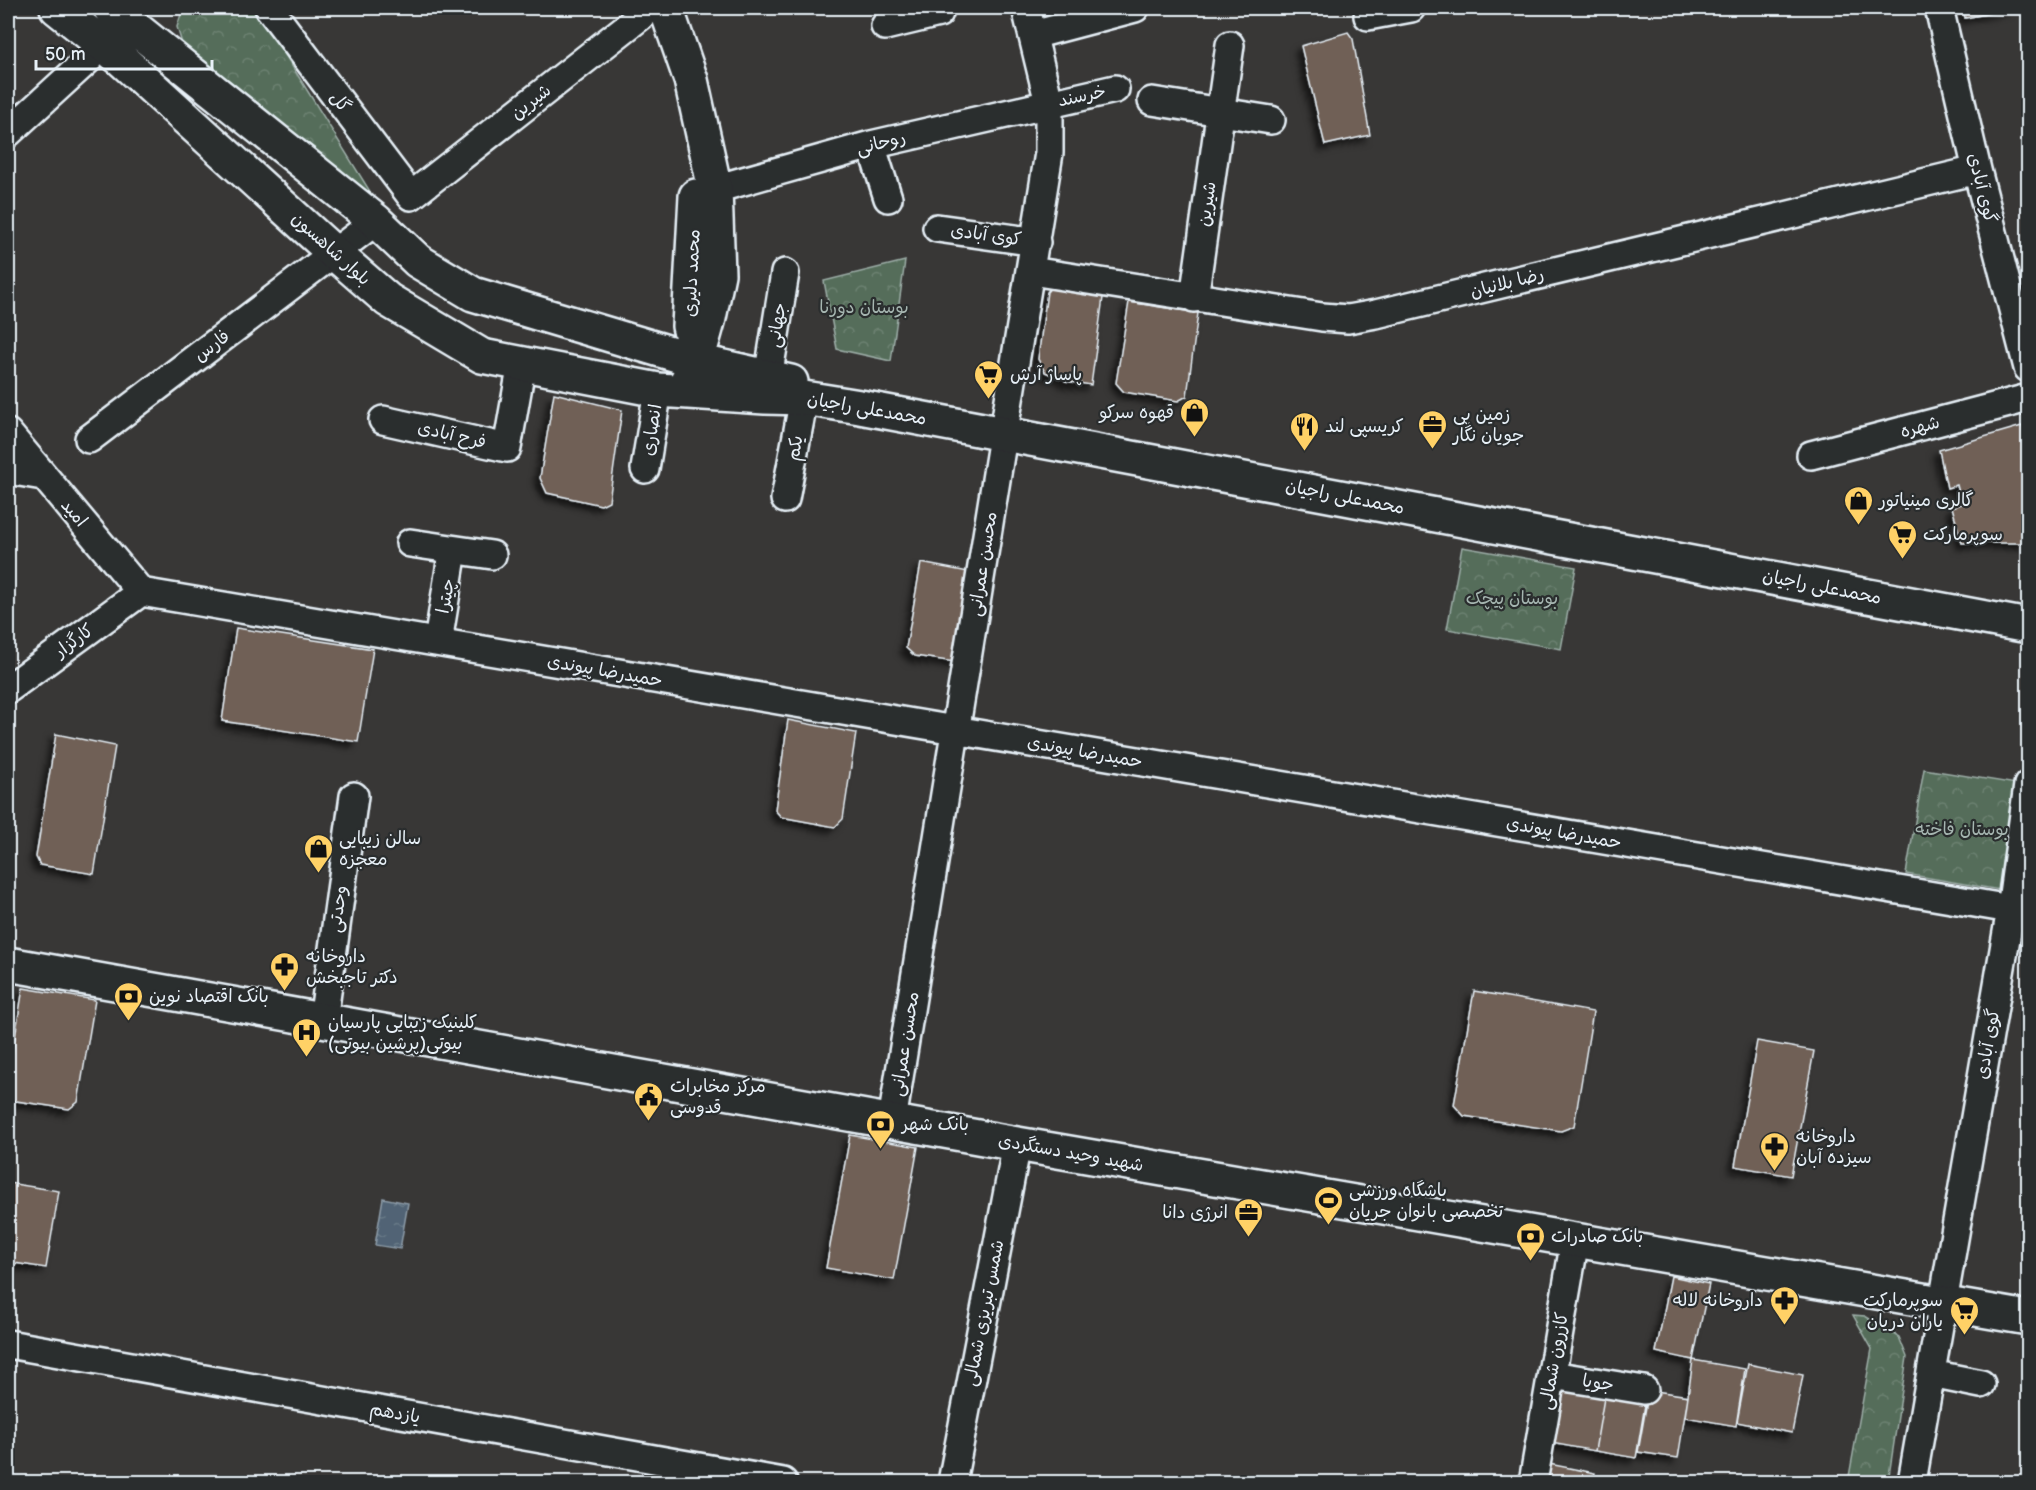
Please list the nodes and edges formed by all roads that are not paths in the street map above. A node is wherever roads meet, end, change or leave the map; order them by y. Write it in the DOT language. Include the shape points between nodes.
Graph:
graph roads {
  1 [pos="57,8"];
  2 [pos="269,8"];
  3 [pos="653,8"];
  4 [pos="937,8"];
  5 [pos="1026,8"];
  6 [pos="1135,8"];
  7 [pos="1411,8"];
  8 [pos="1939,8"];
  9 [pos="1368,16"];
  10 [pos="119,20"];
  11 [pos="885,26"];
  12 [pos="1033,35"];
  13 [pos="1230,45"];
  14 [pos="1114,89"];
  15 [pos="1152,101"];
  16 [pos="1049,103"];
  17 [pos="1220,111"];
  18 [pos="1271,120"];
  19 [pos="8,133"];
  20 [pos="871,145"];
  21 [pos="1977,170"];
  22 [pos="715,189"];
  23 [pos="411,196"];
  24 [pos="888,198"];
  25 [pos="376,221"];
  26 [pos="937,228"];
  27 [pos="1036,243"];
  28 [pos="334,253"];
  29 [pos="1031,271"];
  30 [pos="785,273"];
  31 [pos="1194,298"];
  32 [pos="697,361"];
  33 [pos="522,363"];
  34 [pos="2028,368"];
  35 [pos="768,378"];
  36 [pos="671,390"];
  37 [pos="804,398"];
  38 [pos="2028,398"];
  39 [pos="383,420"];
  40 [pos="1006,425"];
  41 [pos="8,433"];
  42 [pos="89,439"];
  43 [pos="1812,455"];
  44 [pos="645,469"];
  45 [pos="8,471"];
  46 [pos="43,476"];
  47 [pos="785,499"];
  48 [pos="410,543"];
  49 [pos="453,550"];
  50 [pos="492,555"];
  51 [pos="141,592"];
  52 [pos="2028,605"];
  53 [pos="2028,626"];
  54 [pos="438,642"];
  55 [pos="8,689"];
  56 [pos="956,730"];
  57 [pos="2028,785"];
  58 [pos="354,796"];
  59 [pos="2020,911"];
  60 [pos="8,964"];
  61 [pos="322,1021"];
  62 [pos="892,1121"];
  63 [pos="1017,1144"];
  64 [pos="1575,1240"];
  65 [pos="1944,1304"];
  66 [pos="2028,1318"];
  67 [pos="8,1344"];
  68 [pos="1931,1374"];
  69 [pos="1552,1375"];
  70 [pos="1982,1384"];
  71 [pos="1644,1390"];
  72 [pos="783,1482"];
  73 [pos="952,1482"];
  74 [pos="1533,1482"];
  75 [pos="1912,1482"];
  1 -- 10 [label="main road, بلوار شاهسون"];
  2 -- 23 [label="street, گل"];
  3 -- 22 [label="main road, محمد دلیری" via="691,80"];
  3 -- 23 [label="street, شیرین"];
  3 -- 32 [label="main road, محمد دلیری" via="672,74 696,198 689,326"];
  4 -- 11 [label="street" via="939,13"];
  5 -- 12 [label="street, محسن عمرانی"];
  6 -- 12 [label="street"];
  7 -- 9 [label="street"];
  8 -- 21 [label="street, گوی آبادی"];
  10 -- 19 [label="street"];
  10 -- 25 [label="main road, بلوار شاهسون"];
  10 -- 28 [label="main road, بلوار شاهسون"];
  12 -- 16 [label="street, محسن عمرانی"];
  13 -- 17 [label="street, شیرین"];
  14 -- 16 [label="street, خرسند"];
  15 -- 17 [label="street"];
  16 -- 20 [label="street, روحانی"];
  16 -- 27 [label="street, محسن عمرانی" via="1049,153"];
  17 -- 18 [label="street"];
  17 -- 31 [label="street, شیرین"];
  20 -- 22 [label="street, روحانی"];
  20 -- 24 [label="street"];
  21 -- 31 [label="street, رضا بلانیان" via="1348,319"];
  21 -- 34 [label="street, گوی آبادی"];
  22 -- 32 [label="main road, محمد دلیری" via="718,274"];
  25 -- 28 [label="street, فارس"];
  25 -- 32 [label="main road, بلوار شاهسون" via="418,261 473,294"];
  26 -- 27 [label="street, کوی آبادی"];
  27 -- 29 [label="street, محسن عمرانی"];
  28 -- 33 [label="main road, بلوار شاهسون" via="388,300 482,356"];
  28 -- 42 [label="street, فارس"];
  29 -- 31 [label="street, رضا بلانیان"];
  29 -- 40 [label="street, محسن عمرانی"];
  30 -- 35 [label="street, جهانی"];
  32 -- 35 [label="main road, محمدعلی راجیان"];
  32 -- 36 [label="main road"];
  33 -- 36 [label="main road, بلوار شاهسون"];
  33 -- 39 [label="street, فرح آبادی" via="507,447"];
  35 -- 40 [label="main road, محمدعلی راجیان"];
  36 -- 37 [label="main road, محمدعلی راجیان"];
  36 -- 44 [label="street, انصاری"];
  37 -- 40 [label="main road, محمدعلی راجیان"];
  37 -- 47 [label="street, یکم"];
  38 -- 43 [label="street, شهره"];
  40 -- 52 [label="main road, محمدعلی راجیان"];
  40 -- 53 [label="main road, محمدعلی راجیان"];
  40 -- 56 [label="street, محسن عمرانی"];
  41 -- 46 [label="street, امید"];
  45 -- 46 [label="street"];
  46 -- 51 [label="street, امید"];
  48 -- 49 [label="street"];
  49 -- 50 [label="street"];
  49 -- 54 [label="street, چیترا"];
  51 -- 54 [label="street, حمیدرضا پیوندی"];
  51 -- 55 [label="street, کارگزار"];
  54 -- 56 [label="street, حمیدرضا پیوندی"];
  56 -- 59 [label="street, حمیدرضا پیوندی"];
  56 -- 62 [label="street, محسن عمرانی"];
  57 -- 59 [label="street, گوی آبادی"];
  58 -- 61 [label="street, وحدتی"];
  59 -- 65 [label="street, گوی آبادی"];
  60 -- 61 [label="main road, شهید وحید دستگردی"];
  61 -- 62 [label="main road, شهید وحید دستگردی"];
  62 -- 63 [label="main road, شهید وحید دستگردی"];
  63 -- 64 [label="main road, شهید وحید دستگردی"];
  63 -- 73 [label="street, شمس تبریزی شمالی"];
  64 -- 65 [label="main road, شهید وحید دستگردی"];
  64 -- 69 [label="street, کازرون شمالی"];
  65 -- 66 [label="main road, شهید وحید دستگردی"];
  65 -- 68 [label="street, گوی آبادی"];
  67 -- 72 [label="street, یازدهم"];
  68 -- 70 [label="street"];
  68 -- 75 [label="street, گوی آبادی"];
  69 -- 71 [label="street, جویا"];
  69 -- 74 [label="street, کازرون شمالی"];
}
